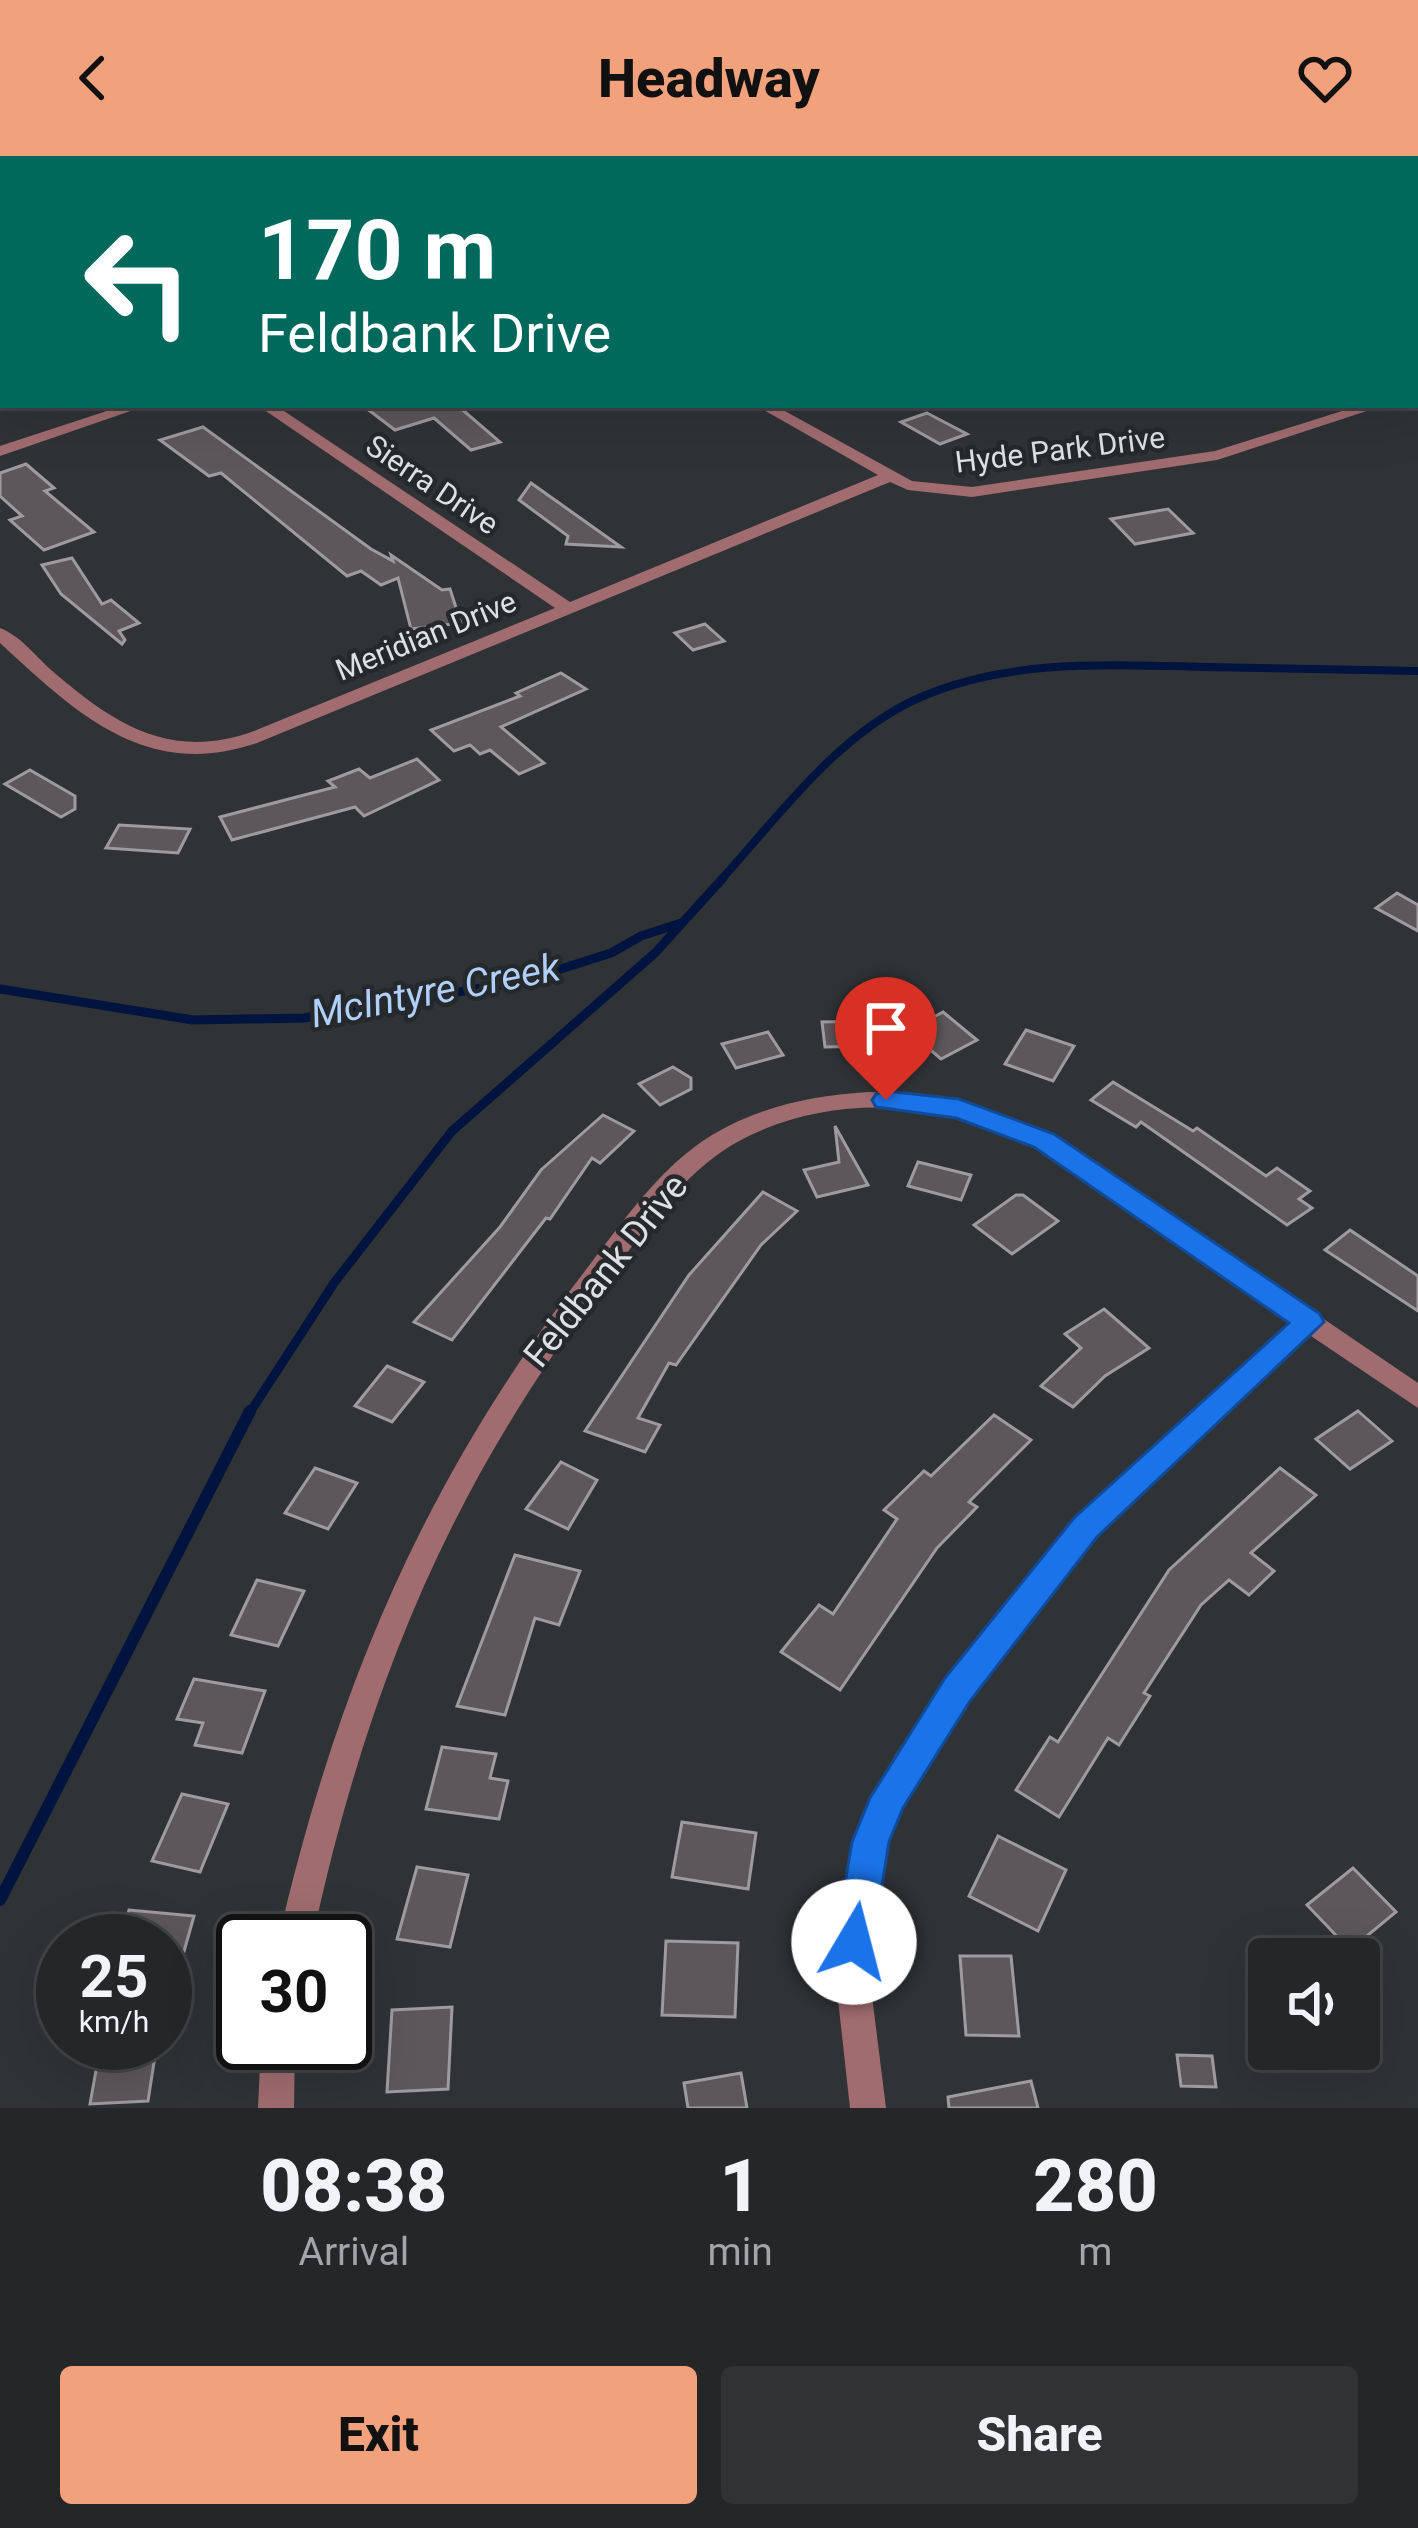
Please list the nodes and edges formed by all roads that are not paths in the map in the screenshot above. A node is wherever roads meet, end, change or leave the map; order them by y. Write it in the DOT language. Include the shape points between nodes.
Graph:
graph roads {
  1 [pos="131,408"];
  2 [pos="269,408"];
  3 [pos="768,408"];
  4 [pos="1367,408"];
  5 [pos="0,451"];
  6 [pos="890,476"];
  7 [pos="569,609"];
  8 [pos="0,633"];
  9 [pos="1310,1322"];
  10 [pos="1418,1397"];
  11 [pos="302,1914"];
  12 [pos="277,2070"];
  13 [pos="276,2108"];
  14 [pos="868,2108"];
  1 -- 5 [label="street"];
  2 -- 7 [label="street, Sierra Drive"];
  3 -- 6 [label="street, Hyde Park Drive"];
  4 -- 6 [label="street, Hyde Park Drive" via="1217,454 1024,488 933,491"];
  6 -- 7 [label="street, Meridian Drive"];
  7 -- 8 [label="street, Meridian Drive" via="212,749 166,746 113,725"];
  9 -- 10 [label="street, Feldbank Drive"];
  9 -- 11 [label="street, Feldbank Drive" via="1083,1164 976,1114 922,1102 849,1101 770,1118 720,1141 664,1190 482,1433 383,1639"];
  9 -- 14 [label="street" via="1085,1528 906,1765 871,1842 856,1912 852,1972"];
  12 -- 13 [label="street"];
}
